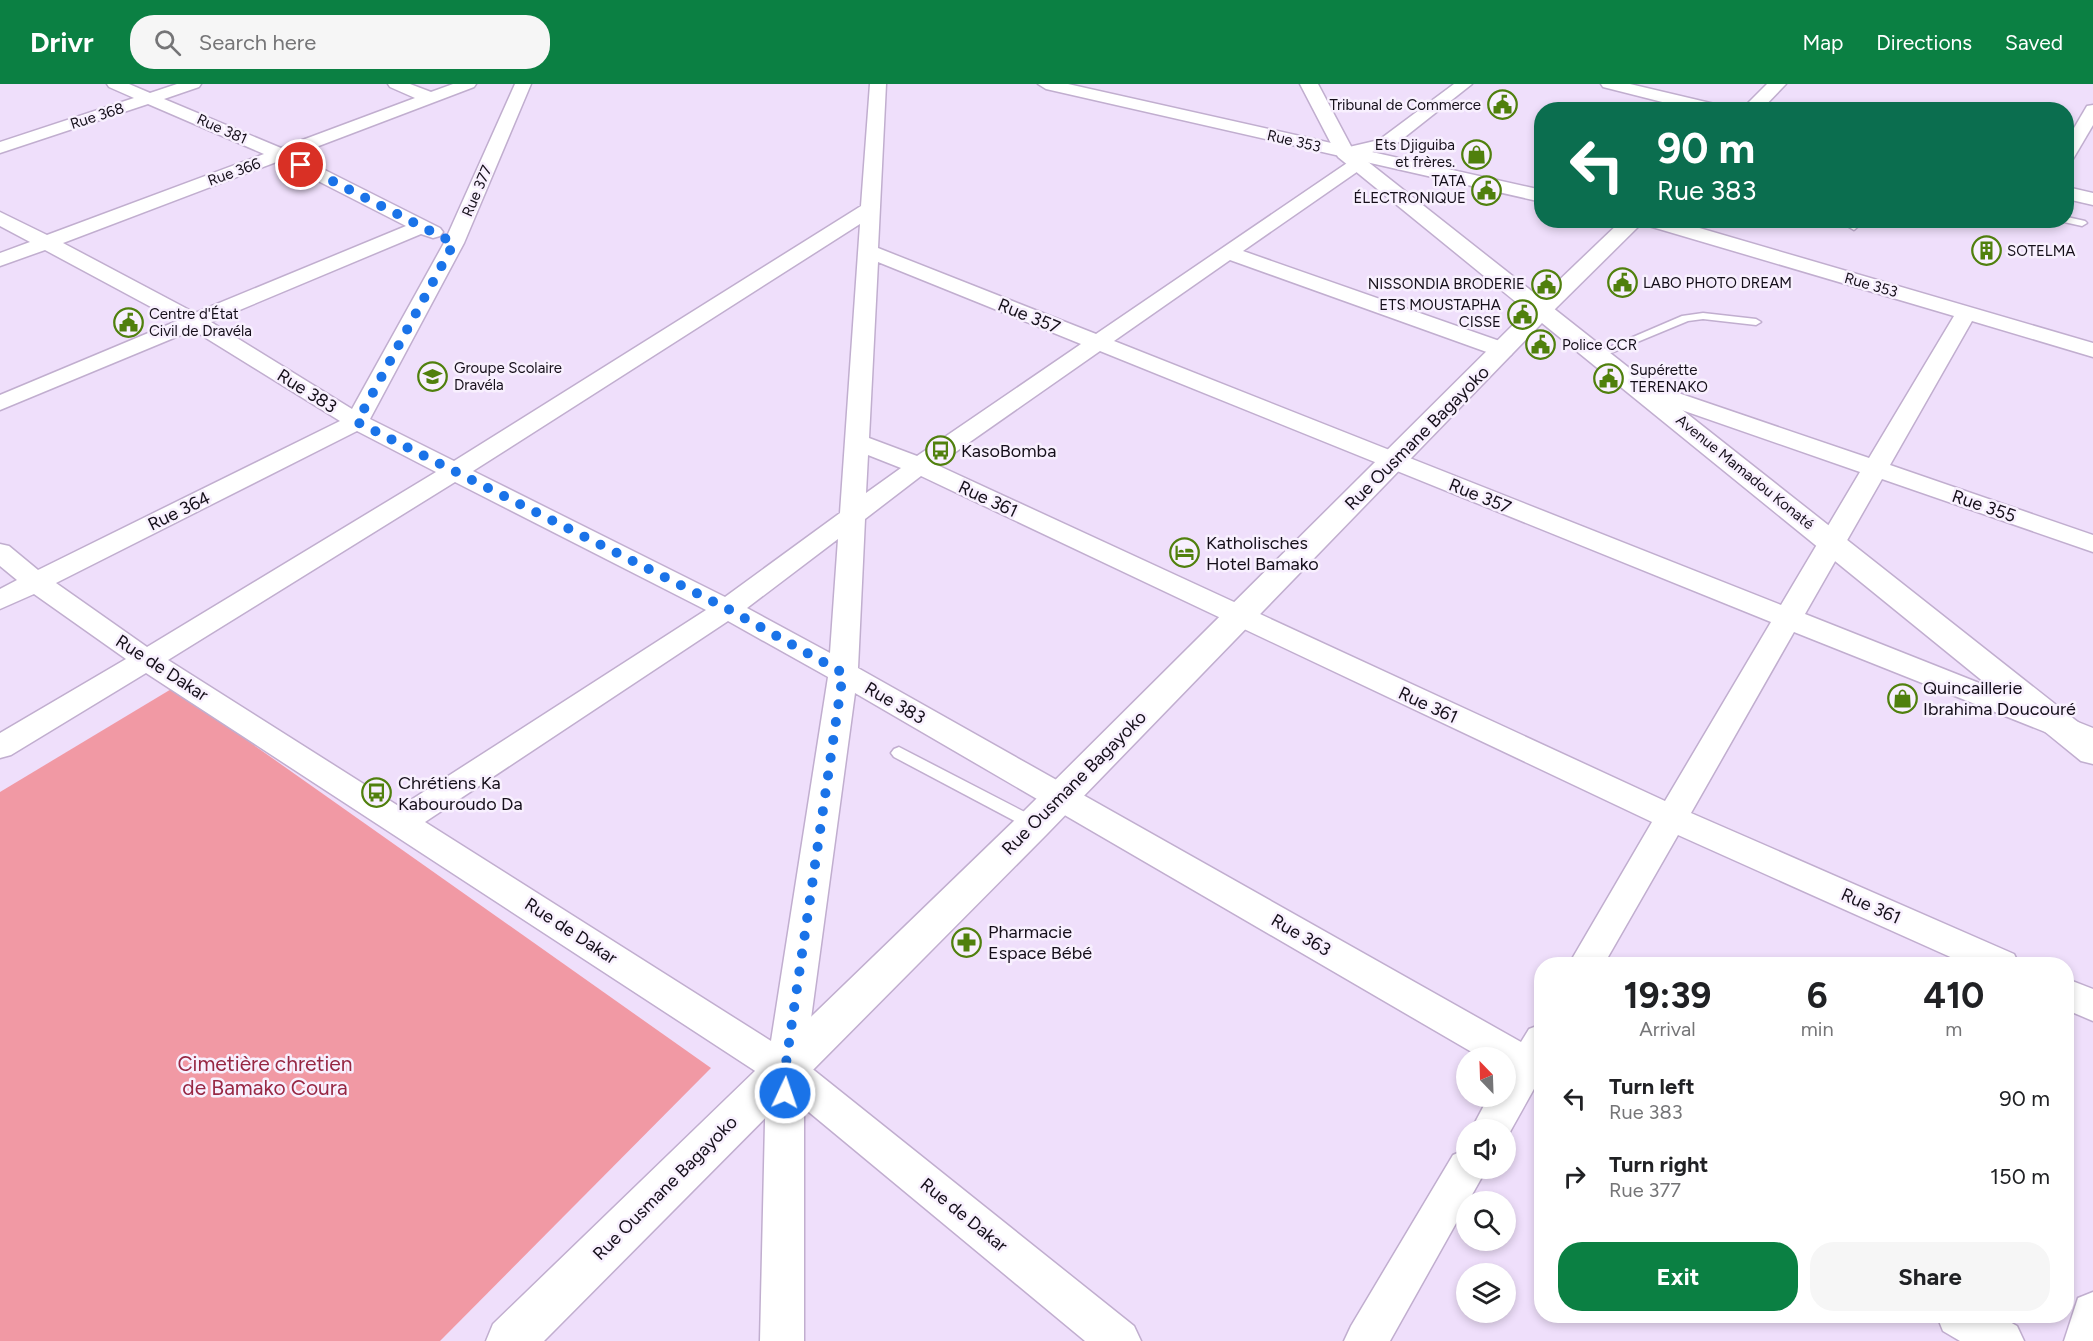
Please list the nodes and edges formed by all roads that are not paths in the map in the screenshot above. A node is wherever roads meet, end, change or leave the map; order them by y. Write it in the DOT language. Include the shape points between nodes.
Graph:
graph roads {
  1 [pos="116,84"];
  2 [pos="193,84"];
  3 [pos="396,84"];
  4 [pos="468,84"];
  5 [pos="523,84"];
  6 [pos="878,84"];
  7 [pos="1046,84"];
  8 [pos="1309,84"];
  9 [pos="1464,84"];
  10 [pos="1609,84"];
  11 [pos="1777,84"];
  12 [pos="152,98"];
  13 [pos="430,98"];
  14 [pos="1684,102"];
  15 [pos="1758,102"];
  16 [pos="2093,110"];
  17 [pos="2074,143"];
  18 [pos="0,148"];
  19 [pos="281,155"];
  20 [pos="1352,158"];
  21 [pos="1534,194"];
  22 [pos="2074,195"];
  23 [pos="2093,199"];
  24 [pos="870,209"];
  25 [pos="0,218"];
  26 [pos="2074,221"];
  27 [pos="2082,223"];
  28 [pos="422,226"];
  29 [pos="1627,228"];
  30 [pos="1676,228"];
  31 [pos="47,242"];
  32 [pos="454,243"];
  33 [pos="868,251"];
  34 [pos="1229,253"];
  35 [pos="0,260"];
  36 [pos="1540,311"];
  37 [pos="1966,313"];
  38 [pos="195,322"];
  39 [pos="1756,322"];
  40 [pos="1099,343"];
  41 [pos="1503,350"];
  42 [pos="2093,350"];
  43 [pos="1597,355"];
  44 [pos="1638,387"];
  45 [pos="0,403"];
  46 [pos="357,422"];
  47 [pos="857,441"];
  48 [pos="1394,461"];
  49 [pos="919,466"];
  50 [pos="1875,469"];
  51 [pos="455,472"];
  52 [pos="853,515"];
  53 [pos="1833,542"];
  54 [pos="2093,544"];
  55 [pos="0,552"];
  56 [pos="36,582"];
  57 [pos="0,600"];
  58 [pos="728,609"];
  59 [pos="1238,616"];
  60 [pos="1788,619"];
  61 [pos="148,661"];
  62 [pos="843,673"];
  63 [pos="2080,735"];
  64 [pos="0,747"];
  65 [pos="2093,752"];
  66 [pos="899,753"];
  67 [pos="1061,798"];
  68 [pos="1672,818"];
  69 [pos="402,822"];
  70 [pos="1034,824"];
  71 [pos="1590,957"];
  72 [pos="1985,957"];
  73 [pos="2074,997"];
  74 [pos="2093,1005"];
  75 [pos="1534,1057"];
  76 [pos="1534,1064"];
  77 [pos="785,1070"];
  78 [pos="1497,1119"];
  79 [pos="1461,1179"];
  80 [pos="2093,1313"];
  81 [pos="1970,1323"];
  82 [pos="510,1341"];
  83 [pos="782,1341"];
  84 [pos="1119,1341"];
  85 [pos="1366,1341"];
  86 [pos="2002,1341"];
  87 [pos="2086,1341"];
  1 -- 12 [label="street, Rue 381"];
  2 -- 12 [label="street, Rue 368"];
  3 -- 13 [label="street"];
  4 -- 13 [label="street, Rue 366"];
  5 -- 32 [label="street, Rue 377"];
  6 -- 24 [label="street"];
  7 -- 20 [label="street, Rue 353"];
  8 -- 20 [label="main road, Avenue Mamadou Konaté"];
  9 -- 20 [label="street" via="1385,144"];
  10 -- 14 [label="street"];
  11 -- 15 [label="main road"];
  12 -- 18 [label="street, Rue 368"];
  12 -- 19 [label="street, Rue 381"];
  13 -- 19 [label="street, Rue 366"];
  16 -- 17 [label="street"];
  19 -- 28 [label="street, Rue 381"];
  19 -- 31 [label="street, Rue 366"];
  20 -- 21 [label="street, Rue 353"];
  20 -- 34 [label="street"];
  20 -- 36 [label="main road, Avenue Mamadou Konaté"];
  22 -- 23 [label="street"];
  24 -- 33 [label="street"];
  24 -- 51 [label="street"];
  25 -- 31 [label="street, Rue 383"];
  26 -- 27 [label="lane"];
  28 -- 32 [label="street, Rue 381"];
  28 -- 38 [label="street"];
  29 -- 36 [label="main road, Rue Ousmane Bagayoko"];
  30 -- 37 [label="street, Rue 353"];
  31 -- 35 [label="street, Rue 366"];
  31 -- 38 [label="street, Rue 383"];
  32 -- 46 [label="street, Rue 377"];
  33 -- 40 [label="street, Rue 357"];
  33 -- 47 [label="street"];
  34 -- 40 [label="street"];
  34 -- 41 [label="street"];
  36 -- 41 [label="main road, Rue Ousmane Bagayoko"];
  36 -- 43 [label="main road, Avenue Mamadou Konaté"];
  37 -- 42 [label="street, Rue 353"];
  37 -- 50 [label="street"];
  38 -- 45 [label="street"];
  38 -- 46 [label="street, Rue 383"];
  39 -- 43 [label="lane" via="1686,318"];
  40 -- 48 [label="street, Rue 357"];
  40 -- 49 [label="street"];
  41 -- 48 [label="main road, Rue Ousmane Bagayoko"];
  43 -- 44 [label="main road, Avenue Mamadou Konaté"];
  44 -- 50 [label="street, Rue 355"];
  44 -- 53 [label="main road, Avenue Mamadou Konaté"];
  46 -- 51 [label="street, Rue 383"];
  46 -- 56 [label="street, Rue 364"];
  47 -- 49 [label="street, Rue 361"];
  47 -- 52 [label="street"];
  48 -- 59 [label="main road, Rue Ousmane Bagayoko"];
  48 -- 60 [label="street, Rue 357"];
  49 -- 52 [label="street"];
  49 -- 59 [label="street, Rue 361"];
  50 -- 53 [label="street"];
  50 -- 54 [label="street, Rue 355"];
  51 -- 58 [label="street, Rue 383"];
  51 -- 61 [label="street"];
  52 -- 58 [label="street"];
  52 -- 62 [label="street"];
  53 -- 60 [label="street"];
  53 -- 63 [label="main road, Avenue Mamadou Konaté"];
  55 -- 56 [label="street, Rue de Dakar"];
  56 -- 57 [label="street, Rue 364"];
  56 -- 61 [label="street, Rue de Dakar"];
  58 -- 62 [label="street, Rue 383"];
  58 -- 69 [label="street"];
  59 -- 67 [label="main road, Rue Ousmane Bagayoko"];
  59 -- 68 [label="street, Rue 361"];
  60 -- 63 [label="street, Rue 357"];
  60 -- 68 [label="street"];
  61 -- 64 [label="street"];
  61 -- 69 [label="street, Rue de Dakar"];
  62 -- 67 [label="street, Rue 383"];
  62 -- 77 [label="street"];
  63 -- 65 [label="main road, Avenue Mamadou Konaté"];
  66 -- 70 [label="lane"];
  67 -- 70 [label="main road, Rue Ousmane Bagayoko"];
  67 -- 75 [label="street, Rue 363"];
  68 -- 71 [label="street"];
  68 -- 72 [label="street, Rue 361"];
  69 -- 77 [label="street, Rue de Dakar"];
  70 -- 77 [label="main road, Rue Ousmane Bagayoko"];
  73 -- 74 [label="street"];
  76 -- 78 [label="street"];
  77 -- 82 [label="main road, Rue Ousmane Bagayoko"];
  77 -- 83 [label="street"];
  77 -- 84 [label="street, Rue de Dakar"];
  79 -- 85 [label="street"];
  80 -- 87 [label="street"];
  81 -- 86 [label="street"];
}
